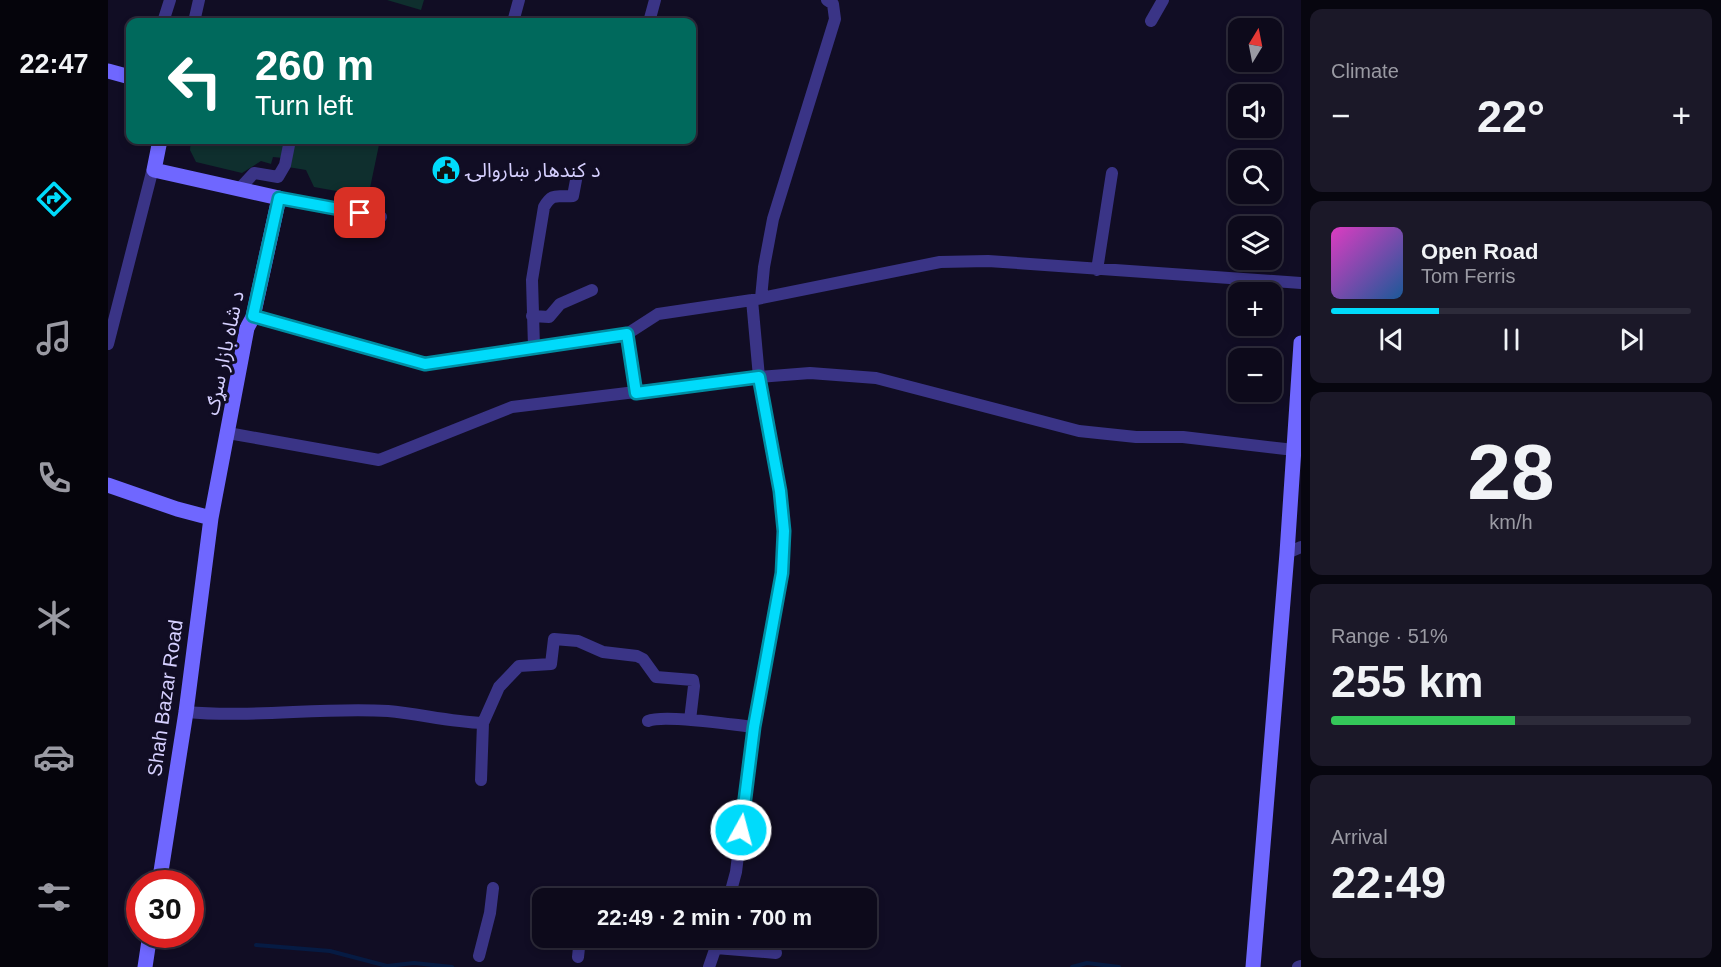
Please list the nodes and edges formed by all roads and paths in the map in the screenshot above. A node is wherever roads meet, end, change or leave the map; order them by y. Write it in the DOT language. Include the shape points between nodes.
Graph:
graph roads {
  1 [pos="170,0"];
  2 [pos="199,0"];
  3 [pos="519,0"];
  4 [pos="655,0"];
  5 [pos="826,0"];
  6 [pos="1163,0"];
  7 [pos="164,18"];
  8 [pos="195,18"];
  9 [pos="514,18"];
  10 [pos="650,18"];
  11 [pos="1151,21"];
  12 [pos="108,71"];
  13 [pos="126,76"];
  14 [pos="159,144"];
  15 [pos="289,144"];
  16 [pos="154,170"];
  17 [pos="1112,174"];
  18 [pos="576,180"];
  19 [pos="242,186"];
  20 [pos="279,198"];
  21 [pos="381,217"];
  22 [pos="1097,270"];
  23 [pos="1301,283"];
  24 [pos="592,290"];
  25 [pos="756,299"];
  26 [pos="253,316"];
  27 [pos="532,316"];
  28 [pos="627,334"];
  29 [pos="1301,343"];
  30 [pos="108,344"];
  31 [pos="534,347"];
  32 [pos="759,377"];
  33 [pos="636,393"];
  34 [pos="228,433"];
  35 [pos="1294,450"];
  36 [pos="108,485"];
  37 [pos="211,518"];
  38 [pos="1294,550"];
  39 [pos="186,712"];
  40 [pos="690,720"];
  41 [pos="648,721"];
  42 [pos="483,723"];
  43 [pos="754,727"];
  44 [pos="482,780"];
  45 [pos="161,870"];
  46 [pos="493,888"];
  47 [pos="732,888"];
  48 [pos="148,948"];
  49 [pos="579,948"];
  50 [pos="715,948"];
  51 [pos="746,948"];
  52 [pos="776,953"];
  53 [pos="479,957"];
  54 [pos="578,957"];
  55 [pos="145,967"];
  56 [pos="709,967"];
  57 [pos="1253,967"];
  1 -- 7 [label="street"];
  2 -- 8 [label="street"];
  3 -- 9 [label="street"];
  4 -- 10 [label="street"];
  5 -- 25 [label="street" via="833,4 835,19 773,219"];
  6 -- 11 [label="street"];
  12 -- 13 [label="main road"];
  14 -- 16 [label="main road"];
  15 -- 19 [label="street" via="278,177 254,173"];
  16 -- 20 [label="main road"];
  16 -- 30 [label="street"];
  17 -- 22 [label="street"];
  18 -- 27 [label="street" via="573,196 555,196 544,207 532,280"];
  20 -- 21 [label="street"];
  20 -- 26 [label="main road, د شاه بازار سړګ"];
  22 -- 23 [label="street"];
  22 -- 25 [label="street" via="988,261 940,262"];
  24 -- 27 [label="street" via="560,304 549,317"];
  25 -- 28 [label="street" via="658,314"];
  25 -- 32 [label="street"];
  26 -- 31 [label="street" via="425,364"];
  26 -- 34 [label="main road, د شاه بازار سړګ" via="247,328"];
  27 -- 31 [label="street"];
  28 -- 31 [label="street"];
  28 -- 33 [label="street"];
  29 -- 35 [label="main road"];
  32 -- 33 [label="street"];
  32 -- 35 [label="street" via="810,373 876,378 1079,431 1183,437"];
  32 -- 43 [label="street" via="784,531 782,573"];
  33 -- 34 [label="street" via="512,406 379,460"];
  34 -- 37 [label="main road, د شاه بازار سړګ"];
  35 -- 38 [label="main road"];
  36 -- 37 [label="main road"];
  37 -- 39 [label="main road, Shah Bazar Road"];
  38 -- 57 [label="main road"];
  39 -- 42 [label="street" via="218,715 388,711 459,723"];
  39 -- 45 [label="main road, Shah Bazar Road"];
  40 -- 41 [label="street"];
  40 -- 42 [label="street" via="693,680 656,677 637,656 603,652 578,640 555,639 551,664 519,666 499,687"];
  40 -- 43 [label="street"];
  42 -- 44 [label="street"];
  43 -- 47 [label="street"];
  46 -- 53 [label="street"];
  48 -- 55 [label="main road"];
  49 -- 54 [label="street"];
  50 -- 56 [label="street"];
  51 -- 52 [label="street"];
}
